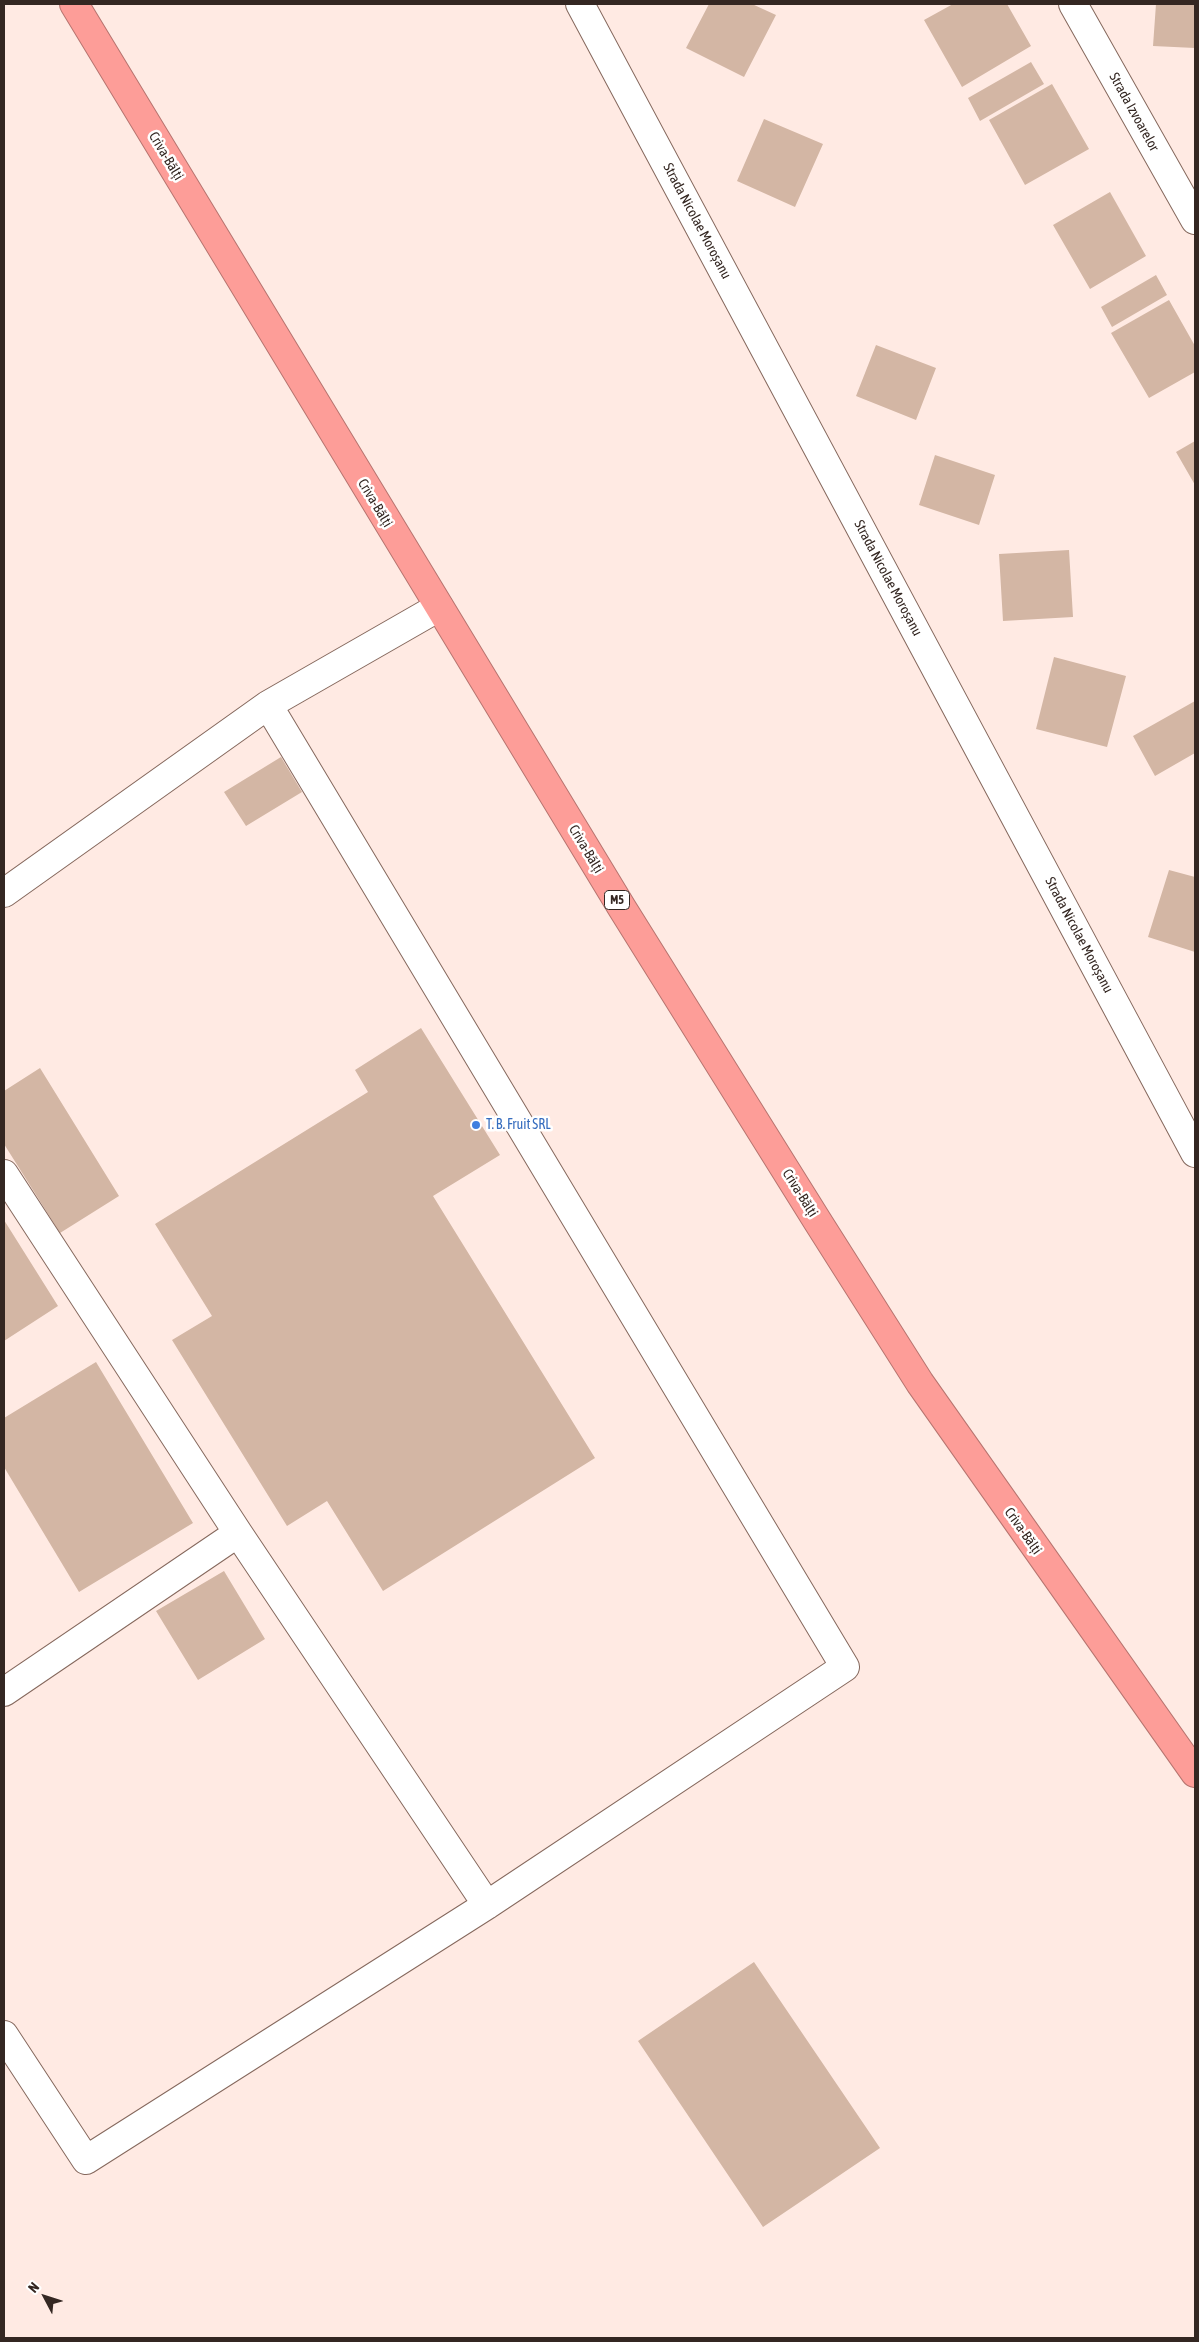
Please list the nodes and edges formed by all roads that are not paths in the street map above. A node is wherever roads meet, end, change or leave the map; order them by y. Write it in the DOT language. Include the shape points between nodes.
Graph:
graph roads {
  1 [pos="74,4"];
  2 [pos="580,4"];
  3 [pos="1073,4"];
  4 [pos="1195,220"];
  5 [pos="439,607"];
  6 [pos="268,705"];
  7 [pos="4,893"];
  8 [pos="1195,1153"];
  9 [pos="4,1174"];
  10 [pos="238,1532"];
  11 [pos="4,1692"];
  12 [pos="1195,1773"];
  13 [pos="488,1905"];
  14 [pos="4,2035"];
  1 -- 5 [label="highway, Criva-Bălți / M5"];
  2 -- 8 [label="street, Strada Nicolae Moroșanu"];
  3 -- 4 [label="street, Strada Izvoarelor"];
  5 -- 6 [label="street"];
  5 -- 12 [label="highway, Criva-Bălți / M5" via="637,933 920,1383"];
  6 -- 7 [label="street"];
  6 -- 13 [label="street" via="845,1667"];
  9 -- 10 [label="street"];
  10 -- 11 [label="street"];
  10 -- 13 [label="street"];
  13 -- 14 [label="street" via="86,2160"];
}
